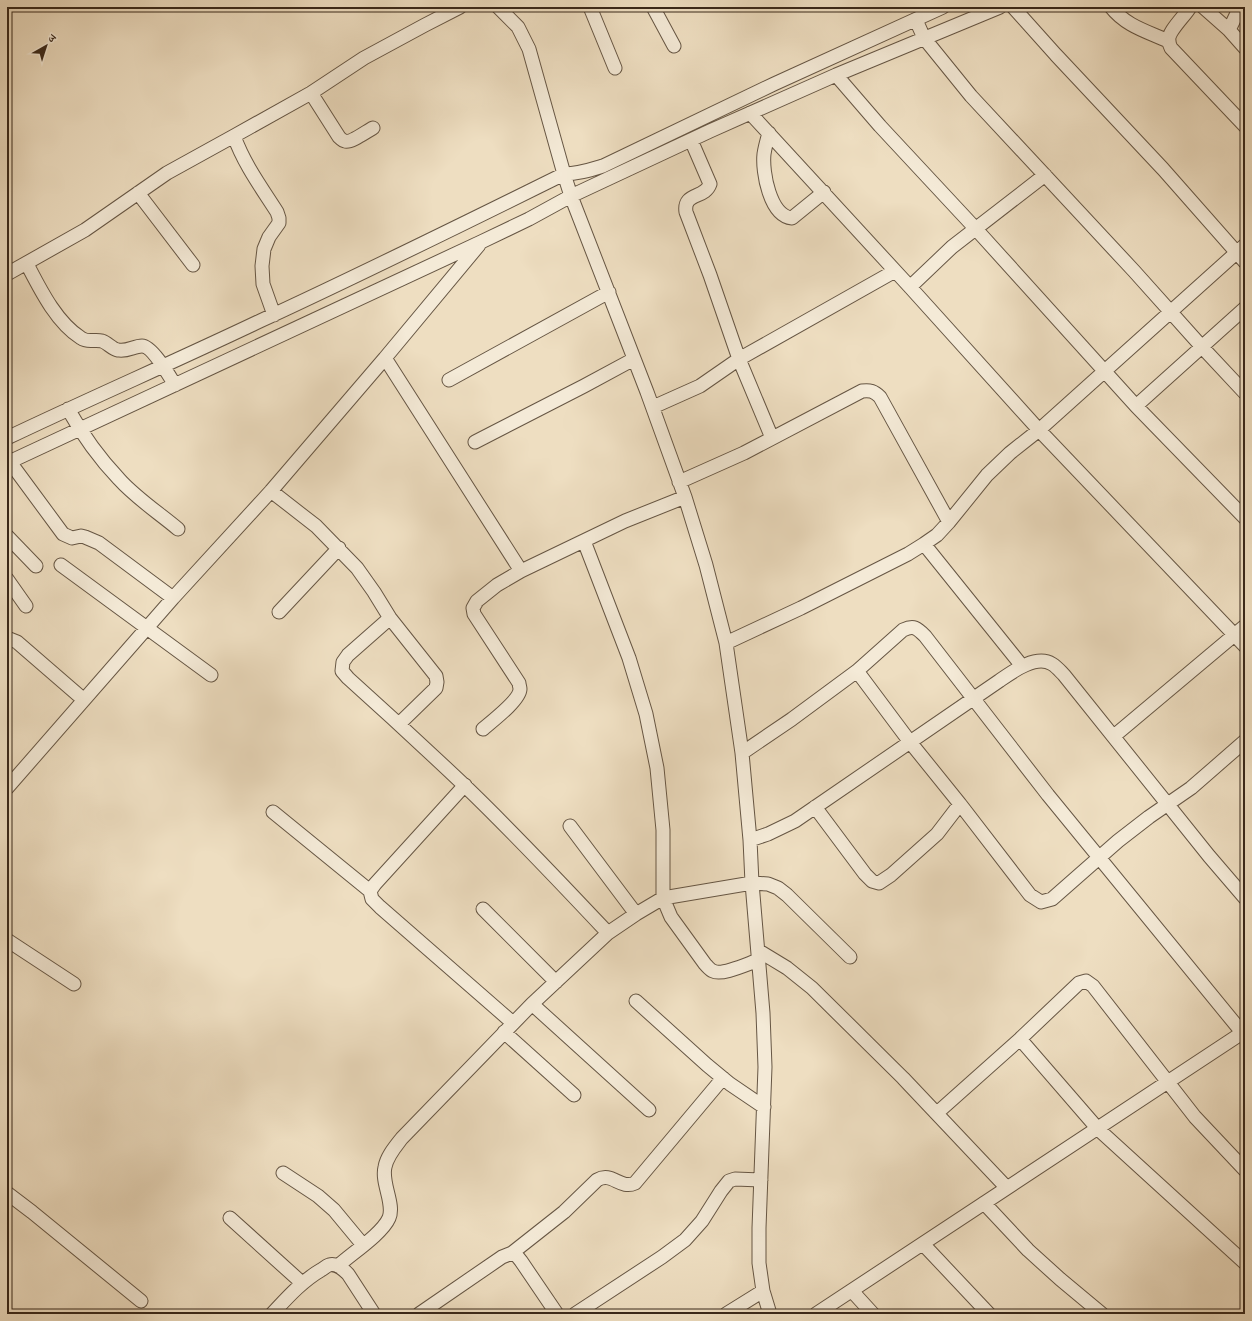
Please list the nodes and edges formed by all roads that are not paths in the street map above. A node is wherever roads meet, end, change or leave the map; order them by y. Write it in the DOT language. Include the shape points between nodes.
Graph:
graph roads {
  1 [pos="460,7"];
  2 [pos="498,7"];
  3 [pos="590,7"];
  4 [pos="653,7"];
  5 [pos="943,7"];
  6 [pos="1000,7"];
  7 [pos="1013,7"];
  8 [pos="1111,7"];
  9 [pos="1190,7"];
  10 [pos="1203,7"];
  11 [pos="1240,7"];
  12 [pos="916,20"];
  13 [pos="1229,30"];
  14 [pos="924,38"];
  15 [pos="1168,41"];
  16 [pos="674,46"];
  17 [pos="1245,48"];
  18 [pos="615,68"];
  19 [pos="836,74"];
  20 [pos="311,93"];
  21 [pos="750,113"];
  22 [pos="1245,126"];
  23 [pos="373,128"];
  24 [pos="769,133"];
  25 [pos="234,136"];
  26 [pos="691,140"];
  27 [pos="564,174"];
  28 [pos="1045,175"];
  29 [pos="824,192"];
  30 [pos="138,193"];
  31 [pos="571,196"];
  32 [pos="975,228"];
  33 [pos="481,242"];
  34 [pos="409,251"];
  35 [pos="1242,253"];
  36 [pos="27,264"];
  37 [pos="192,265"];
  38 [pos="419,270"];
  39 [pos="895,271"];
  40 [pos="7,274"];
  41 [pos="910,287"];
  42 [pos="609,292"];
  43 [pos="1245,308"];
  44 [pos="1170,311"];
  45 [pos="274,315"];
  46 [pos="261,321"];
  47 [pos="270,340"];
  48 [pos="1202,347"];
  49 [pos="385,358"];
  50 [pos="634,359"];
  51 [pos="739,359"];
  52 [pos="163,366"];
  53 [pos="1103,371"];
  54 [pos="449,380"];
  55 [pos="126,383"];
  56 [pos="175,385"];
  57 [pos="1245,393"];
  58 [pos="137,402"];
  59 [pos="1136,406"];
  60 [pos="68,408"];
  61 [pos="653,408"];
  62 [pos="79,428"];
  63 [pos="1039,430"];
  64 [pos="7,438"];
  65 [pos="772,438"];
  66 [pos="475,442"];
  67 [pos="8,461"];
  68 [pos="679,482"];
  69 [pos="271,491"];
  70 [pos="685,497"];
  71 [pos="1245,518"];
  72 [pos="950,522"];
  73 [pos="178,529"];
  74 [pos="7,536"];
  75 [pos="584,541"];
  76 [pos="924,544"];
  77 [pos="339,548"];
  78 [pos="61,565"];
  79 [pos="36,566"];
  80 [pos="521,571"];
  81 [pos="7,579"];
  82 [pos="173,598"];
  83 [pos="26,606"];
  84 [pos="279,612"];
  85 [pos="390,618"];
  86 [pos="1245,626"];
  87 [pos="146,628"];
  88 [pos="1235,635"];
  89 [pos="7,638"];
  90 [pos="726,643"];
  91 [pos="1245,646"];
  92 [pos="1022,666"];
  93 [pos="857,671"];
  94 [pos="211,675"];
  95 [pos="973,698"];
  96 [pos="84,700"];
  97 [pos="399,724"];
  98 [pos="483,729"];
  99 [pos="1114,736"];
  100 [pos="1245,741"];
  101 [pos="910,742"];
  102 [pos="742,753"];
  103 [pos="465,785"];
  104 [pos="7,788"];
  105 [pos="960,804"];
  106 [pos="1169,804"];
  107 [pos="816,807"];
  108 [pos="273,812"];
  109 [pos="570,826"];
  110 [pos="750,840"];
  111 [pos="1099,857"];
  112 [pos="752,883"];
  113 [pos="370,892"];
  114 [pos="663,898"];
  115 [pos="1245,898"];
  116 [pos="483,909"];
  117 [pos="636,914"];
  118 [pos="608,933"];
  119 [pos="7,940"];
  120 [pos="759,955"];
  121 [pos="850,957"];
  122 [pos="556,982"];
  123 [pos="74,984"];
  124 [pos="636,1001"];
  125 [pos="532,1004"];
  126 [pos="509,1027"];
  127 [pos="1244,1034"];
  128 [pos="1020,1039"];
  129 [pos="723,1078"];
  130 [pos="1168,1082"];
  131 [pos="574,1095"];
  132 [pos="764,1107"];
  133 [pos="649,1110"];
  134 [pos="937,1113"];
  135 [pos="1098,1129"];
  136 [pos="1245,1170"];
  137 [pos="283,1173"];
  138 [pos="761,1180"];
  139 [pos="1007,1188"];
  140 [pos="7,1193"];
  141 [pos="984,1203"];
  142 [pos="230,1218"];
  143 [pos="923,1244"];
  144 [pos="363,1245"];
  145 [pos="512,1253"];
  146 [pos="1245,1263"];
  147 [pos="338,1266"];
  148 [pos="302,1283"];
  149 [pos="763,1291"];
  150 [pos="852,1291"];
  151 [pos="141,1301"];
  152 [pos="272,1314"];
  153 [pos="374,1314"];
  154 [pos="419,1314"];
  155 [pos="557,1314"];
  156 [pos="575,1314"];
  157 [pos="726,1314"];
  158 [pos="770,1314"];
  159 [pos="816,1314"];
  160 [pos="873,1314"];
  161 [pos="989,1314"];
  162 [pos="1102,1314"];
  1 -- 20 [label="street" via="364,58"];
  2 -- 27 [label="street" via="518,27 529,49"];
  3 -- 18 [label="street"];
  4 -- 16 [label="street"];
  5 -- 12 [label="street"];
  6 -- 14 [label="street"];
  7 -- 35 [label="street"];
  8 -- 15 [label="street" via="1128,23"];
  9 -- 15 [label="street" via="1170,34"];
  10 -- 13 [label="street"];
  11 -- 13 [label="street"];
  12 -- 14 [label="street"];
  12 -- 27 [label="street" via="774,84 604,166"];
  13 -- 17 [label="street"];
  14 -- 19 [label="street"];
  14 -- 28 [label="street" via="971,96"];
  15 -- 22 [label="street" via="1179,58"];
  19 -- 21 [label="street"];
  19 -- 32 [label="street" via="880,126"];
  20 -- 23 [label="street" via="343,141 351,141"];
  20 -- 25 [label="street"];
  21 -- 24 [label="street"];
  21 -- 26 [label="street"];
  24 -- 29 [label="street"];
  24 -- 29 [label="street" via="764,154 764,171 767,187 781,214 786,218 792,218"];
  25 -- 30 [label="street" via="167,172"];
  25 -- 45 [label="street" via="247,165 280,218 264,249 262,266 263,284"];
  26 -- 31 [label="street"];
  26 -- 51 [label="street" via="710,184 706,191 687,202 686,212"];
  27 -- 31 [label="street"];
  27 -- 34 [label="street"];
  28 -- 32 [label="street"];
  28 -- 44 [label="street"];
  29 -- 39 [label="street"];
  30 -- 36 [label="street" via="85,230"];
  30 -- 37 [label="street"];
  31 -- 33 [label="street"];
  31 -- 42 [label="street"];
  32 -- 41 [label="street"];
  32 -- 53 [label="street"];
  33 -- 38 [label="street"];
  33 -- 49 [label="street"];
  34 -- 38 [label="street"];
  34 -- 45 [label="street"];
  35 -- 44 [label="street"];
  36 -- 40 [label="street"];
  36 -- 52 [label="street" via="57,315 73,332 86,341 103,342 118,350 146,347"];
  38 -- 47 [label="street"];
  39 -- 41 [label="street"];
  39 -- 51 [label="street"];
  41 -- 63 [label="street"];
  42 -- 50 [label="street"];
  42 -- 54 [label="street"];
  43 -- 48 [label="street"];
  44 -- 48 [label="street"];
  44 -- 53 [label="street"];
  45 -- 46 [label="street"];
  46 -- 47 [label="street"];
  46 -- 52 [label="street"];
  47 -- 56 [label="street"];
  48 -- 57 [label="street"];
  48 -- 59 [label="street"];
  49 -- 69 [label="street"];
  49 -- 80 [label="street"];
  50 -- 61 [label="street"];
  50 -- 66 [label="street"];
  51 -- 61 [label="street" via="700,386"];
  51 -- 65 [label="street"];
  52 -- 55 [label="street"];
  52 -- 56 [label="street"];
  53 -- 59 [label="street"];
  53 -- 63 [label="street"];
  55 -- 58 [label="street"];
  55 -- 60 [label="street"];
  56 -- 58 [label="street"];
  58 -- 62 [label="street"];
  59 -- 71 [label="street"];
  60 -- 62 [label="street"];
  60 -- 64 [label="street"];
  61 -- 68 [label="street"];
  62 -- 67 [label="street"];
  62 -- 73 [label="street" via="119,480"];
  63 -- 72 [label="street" via="987,475"];
  63 -- 88 [label="street"];
  65 -- 68 [label="street"];
  65 -- 72 [label="street" via="862,391 875,392 885,405"];
  67 -- 82 [label="street" via="63,534 72,538 85,536 100,543"];
  68 -- 70 [label="street"];
  69 -- 77 [label="street" via="316,526"];
  69 -- 82 [label="street"];
  70 -- 75 [label="street"];
  70 -- 90 [label="street"];
  72 -- 76 [label="street"];
  74 -- 79 [label="street"];
  75 -- 80 [label="street"];
  75 -- 114 [label="street" via="629,658 646,714 657,768 663,830"];
  76 -- 90 [label="street" via="801,608"];
  76 -- 92 [label="street"];
  77 -- 84 [label="street"];
  77 -- 85 [label="street" via="357,568"];
  78 -- 87 [label="street"];
  80 -- 98 [label="street" via="477,601 473,608 474,614 521,690 513,702"];
  81 -- 83 [label="street"];
  82 -- 87 [label="street"];
  85 -- 97 [label="street" via="436,676 437,682 436,688"];
  85 -- 97 [label="street" via="348,655 343,662 342,671"];
  86 -- 88 [label="street"];
  87 -- 94 [label="street"];
  87 -- 96 [label="street"];
  88 -- 91 [label="street"];
  88 -- 99 [label="street"];
  89 -- 96 [label="street" via="17,642"];
  90 -- 102 [label="street"];
  92 -- 95 [label="street"];
  92 -- 99 [label="street" via="1040,661 1051,663 1064,675"];
  93 -- 95 [label="street" via="903,630 914,628 925,636"];
  93 -- 101 [label="street"];
  93 -- 102 [label="street"];
  95 -- 101 [label="street"];
  95 -- 111 [label="street"];
  96 -- 104 [label="street"];
  97 -- 103 [label="street"];
  99 -- 106 [label="street"];
  100 -- 106 [label="street"];
  101 -- 105 [label="street"];
  101 -- 107 [label="street"];
  102 -- 110 [label="street"];
  103 -- 113 [label="street" via="374,884"];
  103 -- 118 [label="street"];
  105 -- 107 [label="street" via="937,834 879,883 872,881 865,874"];
  105 -- 111 [label="street" via="1030,895 1041,902 1052,899"];
  106 -- 111 [label="street"];
  106 -- 115 [label="street"];
  107 -- 110 [label="street" via="796,821"];
  108 -- 113 [label="street"];
  109 -- 117 [label="street"];
  110 -- 112 [label="street"];
  111 -- 127 [label="street"];
  112 -- 114 [label="street"];
  112 -- 120 [label="street"];
  112 -- 121 [label="street" via="768,884 778,888"];
  113 -- 126 [label="street" via="372,899 380,907"];
  114 -- 117 [label="street"];
  114 -- 120 [label="street" via="672,917 712,971 728,971"];
  116 -- 122 [label="street"];
  117 -- 118 [label="street"];
  118 -- 122 [label="street"];
  119 -- 123 [label="street"];
  120 -- 132 [label="street" via="765,1067"];
  120 -- 134 [label="street" via="787,968 812,988"];
  122 -- 125 [label="street"];
  124 -- 129 [label="street"];
  125 -- 126 [label="street"];
  125 -- 133 [label="street"];
  126 -- 131 [label="street"];
  126 -- 144 [label="street" via="402,1138 389,1155 384,1168 390,1217 383,1228"];
  127 -- 130 [label="street"];
  128 -- 130 [label="street" via="1079,983 1086,981 1093,986"];
  128 -- 134 [label="street"];
  128 -- 135 [label="street"];
  129 -- 132 [label="street"];
  129 -- 145 [label="street" via="635,1183 630,1186 602,1176 564,1212"];
  130 -- 135 [label="street"];
  130 -- 136 [label="street" via="1194,1117"];
  132 -- 138 [label="street"];
  134 -- 139 [label="street"];
  135 -- 139 [label="street"];
  135 -- 146 [label="street"];
  137 -- 144 [label="street" via="334,1210"];
  138 -- 149 [label="street" via="759,1235"];
  138 -- 156 [label="street" via="729,1181 702,1221 685,1240"];
  139 -- 141 [label="street"];
  140 -- 151 [label="street"];
  141 -- 143 [label="street"];
  141 -- 162 [label="street" via="1028,1250"];
  142 -- 148 [label="street"];
  143 -- 150 [label="street"];
  143 -- 161 [label="street"];
  144 -- 147 [label="street"];
  145 -- 154 [label="street" via="502,1257"];
  145 -- 155 [label="street" via="521,1261"];
  147 -- 148 [label="street" via="330,1265"];
  147 -- 153 [label="street" via="348,1274"];
  148 -- 152 [label="street"];
  149 -- 157 [label="street"];
  149 -- 158 [label="street"];
  150 -- 159 [label="street"];
  150 -- 160 [label="street"];
}
